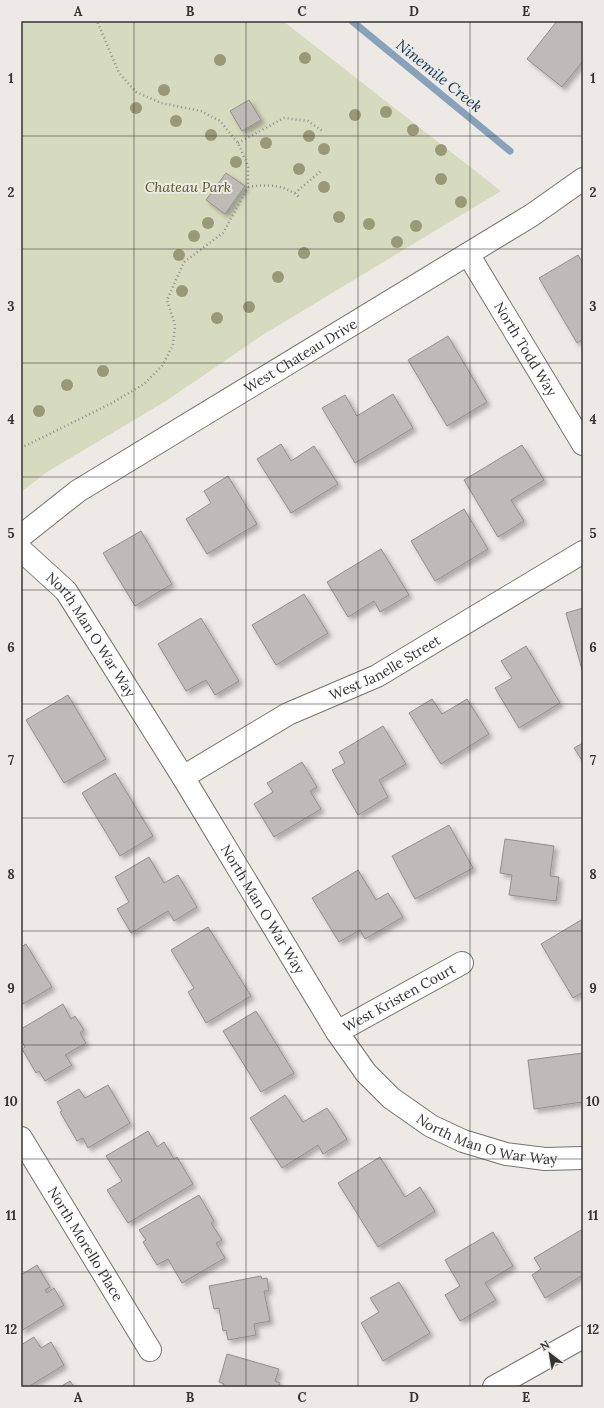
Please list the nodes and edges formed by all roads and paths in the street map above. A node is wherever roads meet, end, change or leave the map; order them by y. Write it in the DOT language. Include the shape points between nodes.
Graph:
graph roads {
  1 [pos="97,21"];
  2 [pos="324,132"];
  3 [pos="238,143"];
  4 [pos="322,170"];
  5 [pos="583,179"];
  6 [pos="248,187"];
  7 [pos="295,193"];
  8 [pos="300,198"];
  9 [pos="468,254"];
  10 [pos="583,444"];
  11 [pos="21,448"];
  12 [pos="21,536"];
  13 [pos="21,550"];
  14 [pos="583,552"];
  15 [pos="183,777"];
  16 [pos="462,963"];
  17 [pos="337,1032"];
  18 [pos="21,1138"];
  19 [pos="583,1158"];
  20 [pos="583,1337"];
  21 [pos="150,1350"];
  22 [pos="494,1387"];
  1 -- 3 [label="path" via="119,73 136,92 162,104 201,111 220,121"];
  2 -- 3 [label="path" via="308,121 284,118"];
  3 -- 6 [label="path" via="248,166"];
  4 -- 7 [label="path"];
  5 -- 9 [label="street, West Chateau Drive" via="532,215"];
  6 -- 7 [label="path" via="282,187"];
  6 -- 11 [label="path" via="223,233 184,262 167,300 175,325 173,345 162,366 144,384 110,404"];
  7 -- 8 [label="path"];
  9 -- 10 [label="street, North Todd Way"];
  9 -- 12 [label="street, West Chateau Drive" via="78,491"];
  13 -- 15 [label="street, North Man O War Way" via="66,591"];
  14 -- 15 [label="street, West Janelle Street" via="377,676 288,714"];
  15 -- 17 [label="street, North Man O War Way"];
  16 -- 17 [label="street, West Kristen Court"];
  17 -- 19 [label="street, North Man O War Way" via="371,1078 391,1098 431,1126 463,1142 506,1154 545,1159"];
  18 -- 21 [label="street, North Morello Place"];
  20 -- 22 [label="street"];
}
